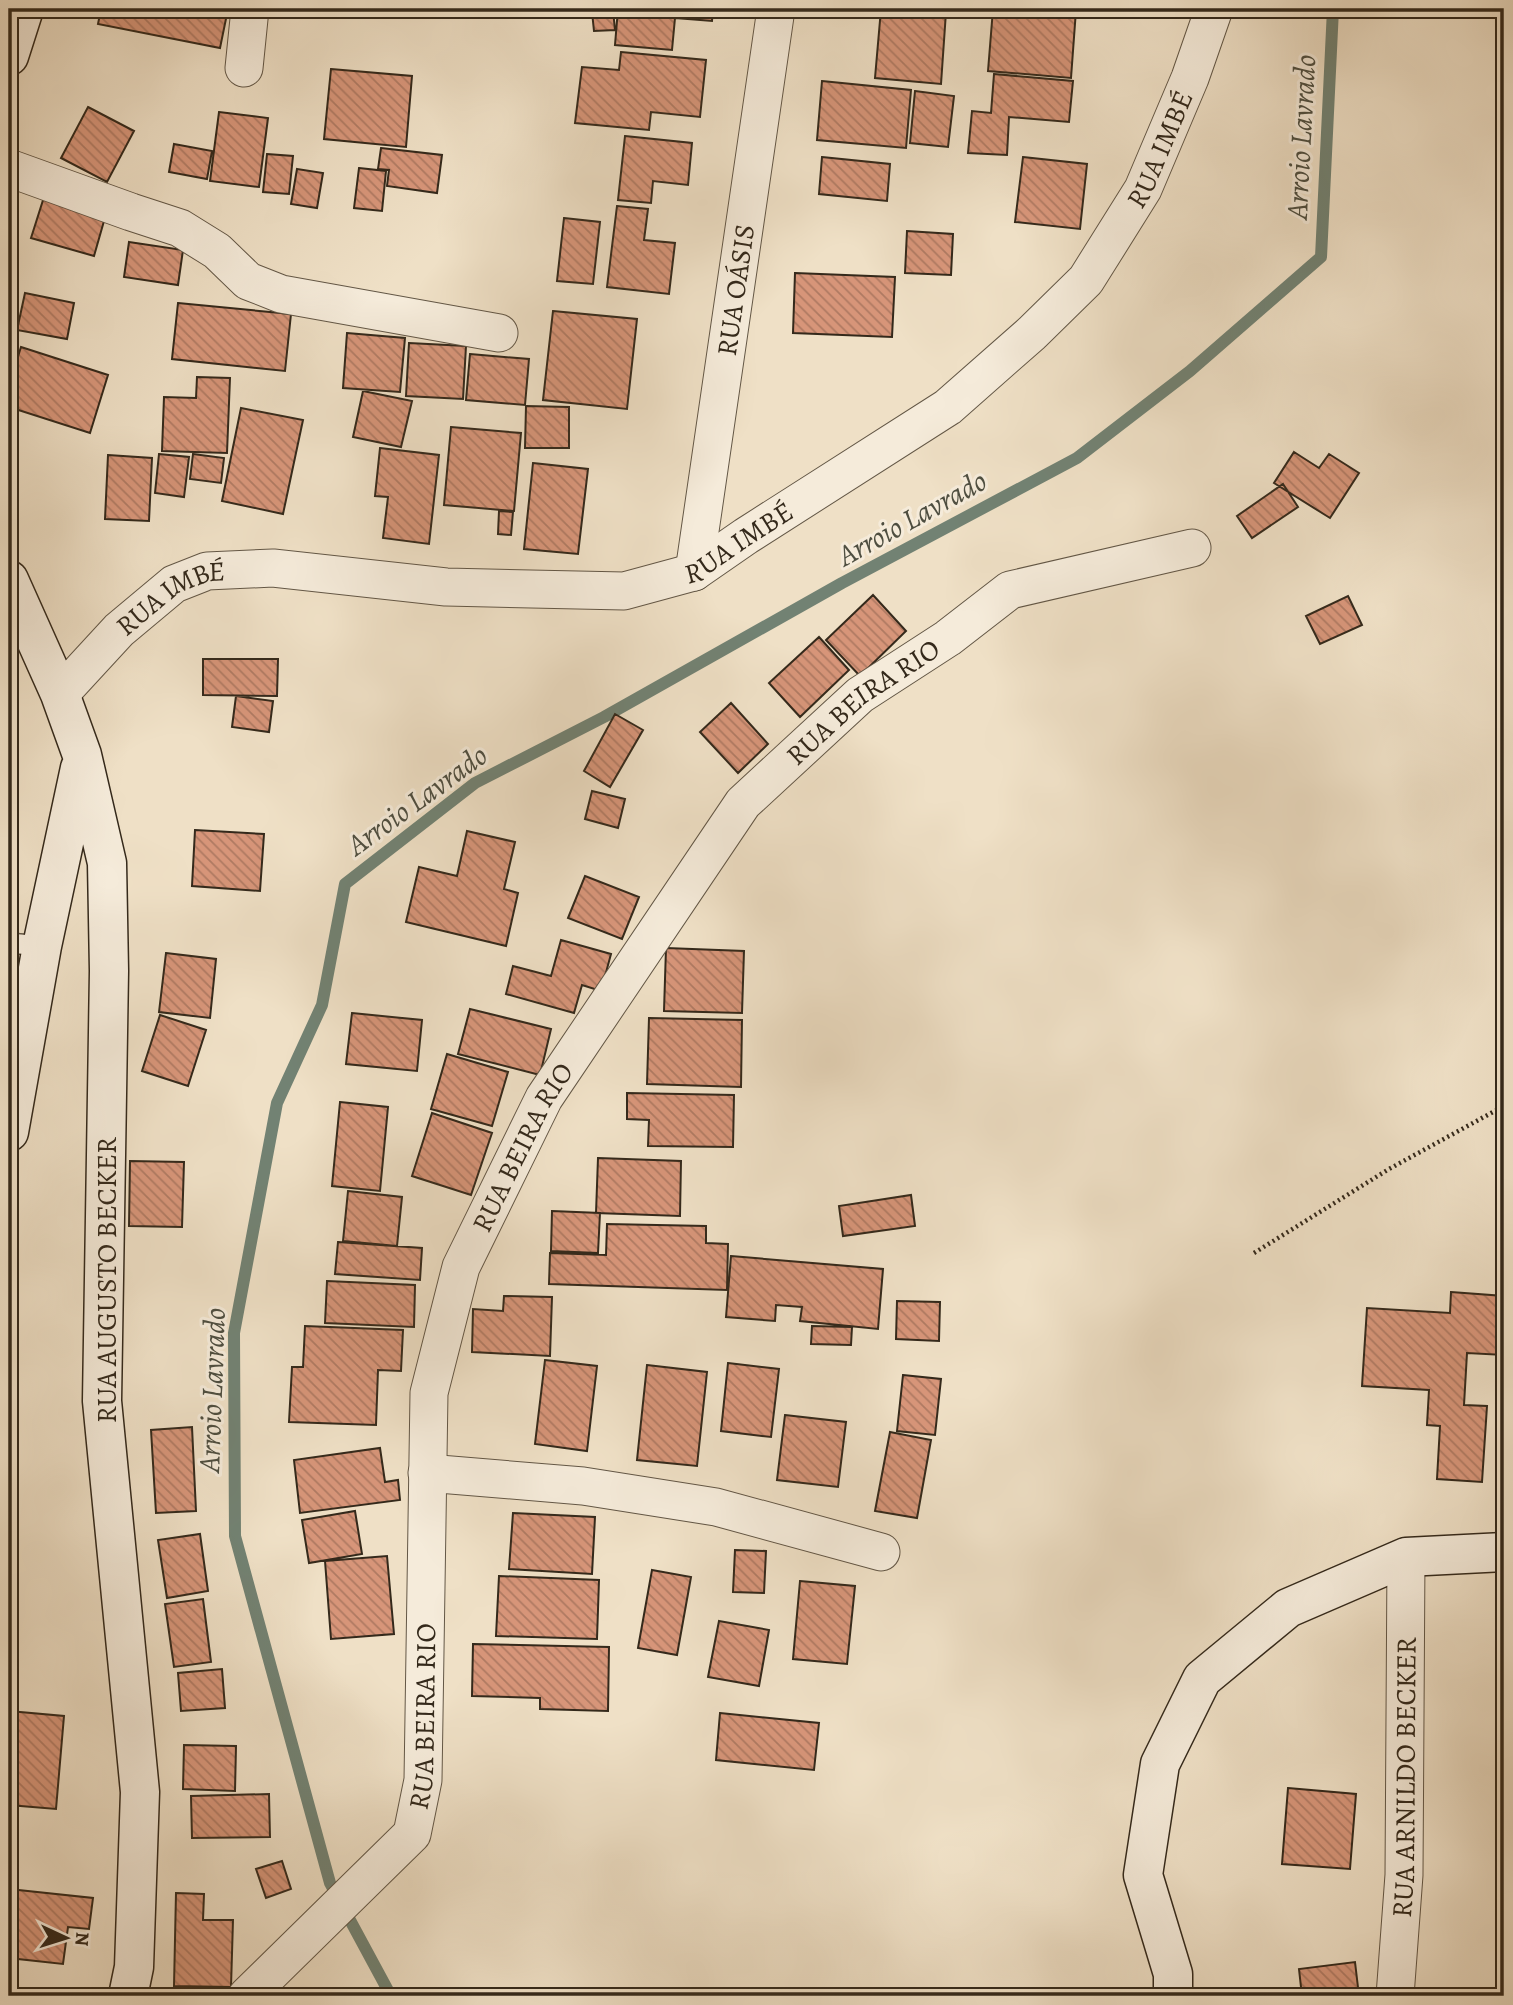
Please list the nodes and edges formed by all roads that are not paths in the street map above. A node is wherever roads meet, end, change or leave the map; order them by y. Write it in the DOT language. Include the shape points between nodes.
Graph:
graph roads {
  1 [pos="24,9"];
  2 [pos="250,9"];
  3 [pos="776,9"];
  4 [pos="1214,9"];
  5 [pos="9,56"];
  6 [pos="244,68"];
  7 [pos="9,168"];
  8 [pos="499,333"];
  9 [pos="1192,548"];
  10 [pos="694,572"];
  11 [pos="9,580"];
  12 [pos="60,694"];
  13 [pos="82,755"];
  14 [pos="25,945"];
  15 [pos="9,1132"];
  16 [pos="427,1473"];
  17 [pos="881,1552"];
  18 [pos="1504,1552"];
  19 [pos="1406,1557"];
  20 [pos="128,1996"];
  21 [pos="247,1996"];
  22 [pos="1173,1996"];
  23 [pos="1395,1996"];
  1 -- 5 [label="street"];
  2 -- 6 [label="street"];
  3 -- 10 [label="street, RUA OÁSIS"];
  4 -- 10 [label="street, RUA IMBÉ" via="1143,189 1086,281 948,407"];
  7 -- 8 [label="street" via="180,228 218,251 248,281 281,294"];
  9 -- 16 [label="street, RUA BEIRA RIO" via="1010,590 948,638 860,695 743,803 544,1098 461,1267 429,1393"];
  10 -- 12 [label="street, RUA IMBÉ" via="624,591 446,587 273,568 206,571 174,584 119,630"];
  11 -- 12 [label="street, RUA AUGUSTO BECKER"];
  12 -- 13 [label="street, RUA AUGUSTO BECKER"];
  13 -- 14 [label="street"];
  13 -- 20 [label="street, RUA AUGUSTO BECKER" via="107,863 102,1401 140,1792 134,1967"];
  14 -- 15 [label="street"];
  16 -- 17 [label="street" via="583,1486 716,1507"];
  16 -- 21 [label="street, RUA BEIRA RIO" via="423,1780 412,1834"];
  18 -- 19 [label="street"];
  19 -- 22 [label="street" via="1288,1608 1202,1679 1160,1764 1143,1875 1173,1974"];
  19 -- 23 [label="street, RUA ARNILDO BECKER" via="1404,1875"];
}
